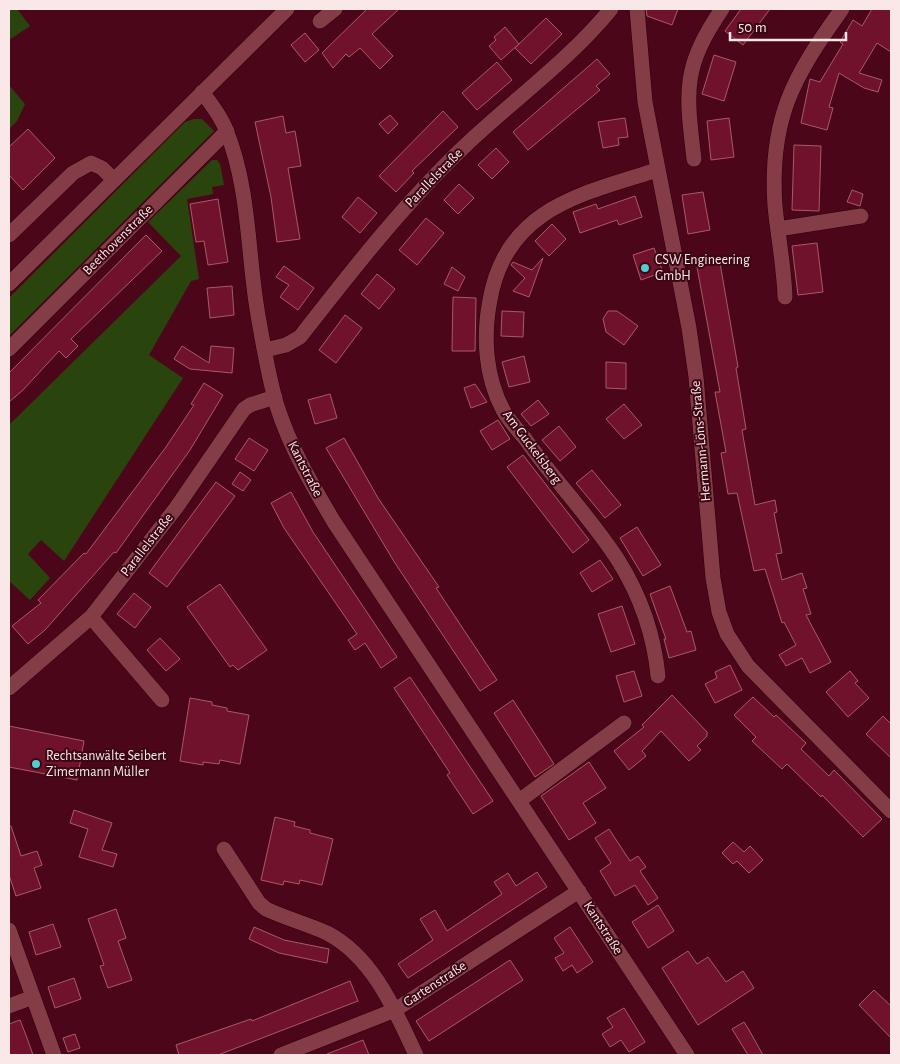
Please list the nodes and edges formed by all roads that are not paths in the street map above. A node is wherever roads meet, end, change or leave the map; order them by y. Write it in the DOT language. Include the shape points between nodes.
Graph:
graph roads {
  1 [pos="287,9"];
  2 [pos="336,9"];
  3 [pos="611,9"];
  4 [pos="637,9"];
  5 [pos="722,9"];
  6 [pos="842,9"];
  7 [pos="320,21"];
  8 [pos="202,92"];
  9 [pos="227,131"];
  10 [pos="694,159"];
  11 [pos="657,170"];
  12 [pos="114,180"];
  13 [pos="861,216"];
  14 [pos="778,230"];
  15 [pos="9,235"];
  16 [pos="9,284"];
  17 [pos="785,297"];
  18 [pos="9,349"];
  19 [pos="265,350"];
  20 [pos="275,397"];
  21 [pos="91,617"];
  22 [pos="658,676"];
  23 [pos="9,688"];
  24 [pos="162,700"];
  25 [pos="624,723"];
  26 [pos="520,801"];
  27 [pos="891,811"];
  28 [pos="224,849"];
  29 [pos="579,891"];
  30 [pos="9,930"];
  31 [pos="33,997"];
  32 [pos="9,1006"];
  33 [pos="395,1010"];
  34 [pos="54,1055"];
  35 [pos="281,1055"];
  36 [pos="416,1055"];
  37 [pos="687,1055"];
  1 -- 8 [label="street"];
  2 -- 7 [label="street"];
  3 -- 19 [label="street, Parallelstraße" via="583,41 469,142 411,202 361,258 300,337 286,345"];
  4 -- 11 [label="street, Hermann-Löns-Straße" via="645,102"];
  5 -- 10 [label="street" via="704,35 688,84"];
  6 -- 14 [label="street" via="807,57 792,86 782,117 774,177"];
  8 -- 9 [label="street, Kantstraße"];
  8 -- 12 [label="street"];
  9 -- 18 [label="street, Beethovenstraße"];
  9 -- 19 [label="street, Kantstraße" via="242,194"];
  11 -- 22 [label="street, Am Guckelsberg" via="575,197 555,206 527,227 504,256 496,274 485,334 491,377 504,410 589,520 628,577 656,652"];
  11 -- 27 [label="street, Hermann-Löns-Straße" via="689,328 713,578 726,634 748,666"];
  12 -- 15 [label="street" via="102,168 91,163 73,173"];
  12 -- 16 [label="street"];
  13 -- 14 [label="street"];
  14 -- 17 [label="street"];
  19 -- 20 [label="street, Kantstraße"];
  20 -- 21 [label="street, Parallelstraße" via="244,409 176,508"];
  20 -- 26 [label="street, Kantstraße" via="304,470 334,522"];
  21 -- 23 [label="street, Parallelstraße"];
  21 -- 24 [label="street"];
  25 -- 26 [label="street"];
  26 -- 29 [label="street, Kantstraße"];
  28 -- 33 [label="street" via="259,903 266,909 326,933 349,948 367,966"];
  29 -- 33 [label="street, Gartenstraße"];
  29 -- 37 [label="street, Kantstraße"];
  30 -- 31 [label="street"];
  31 -- 32 [label="street"];
  31 -- 34 [label="street"];
  33 -- 35 [label="street, Gartenstraße"];
  33 -- 36 [label="street"];
}
